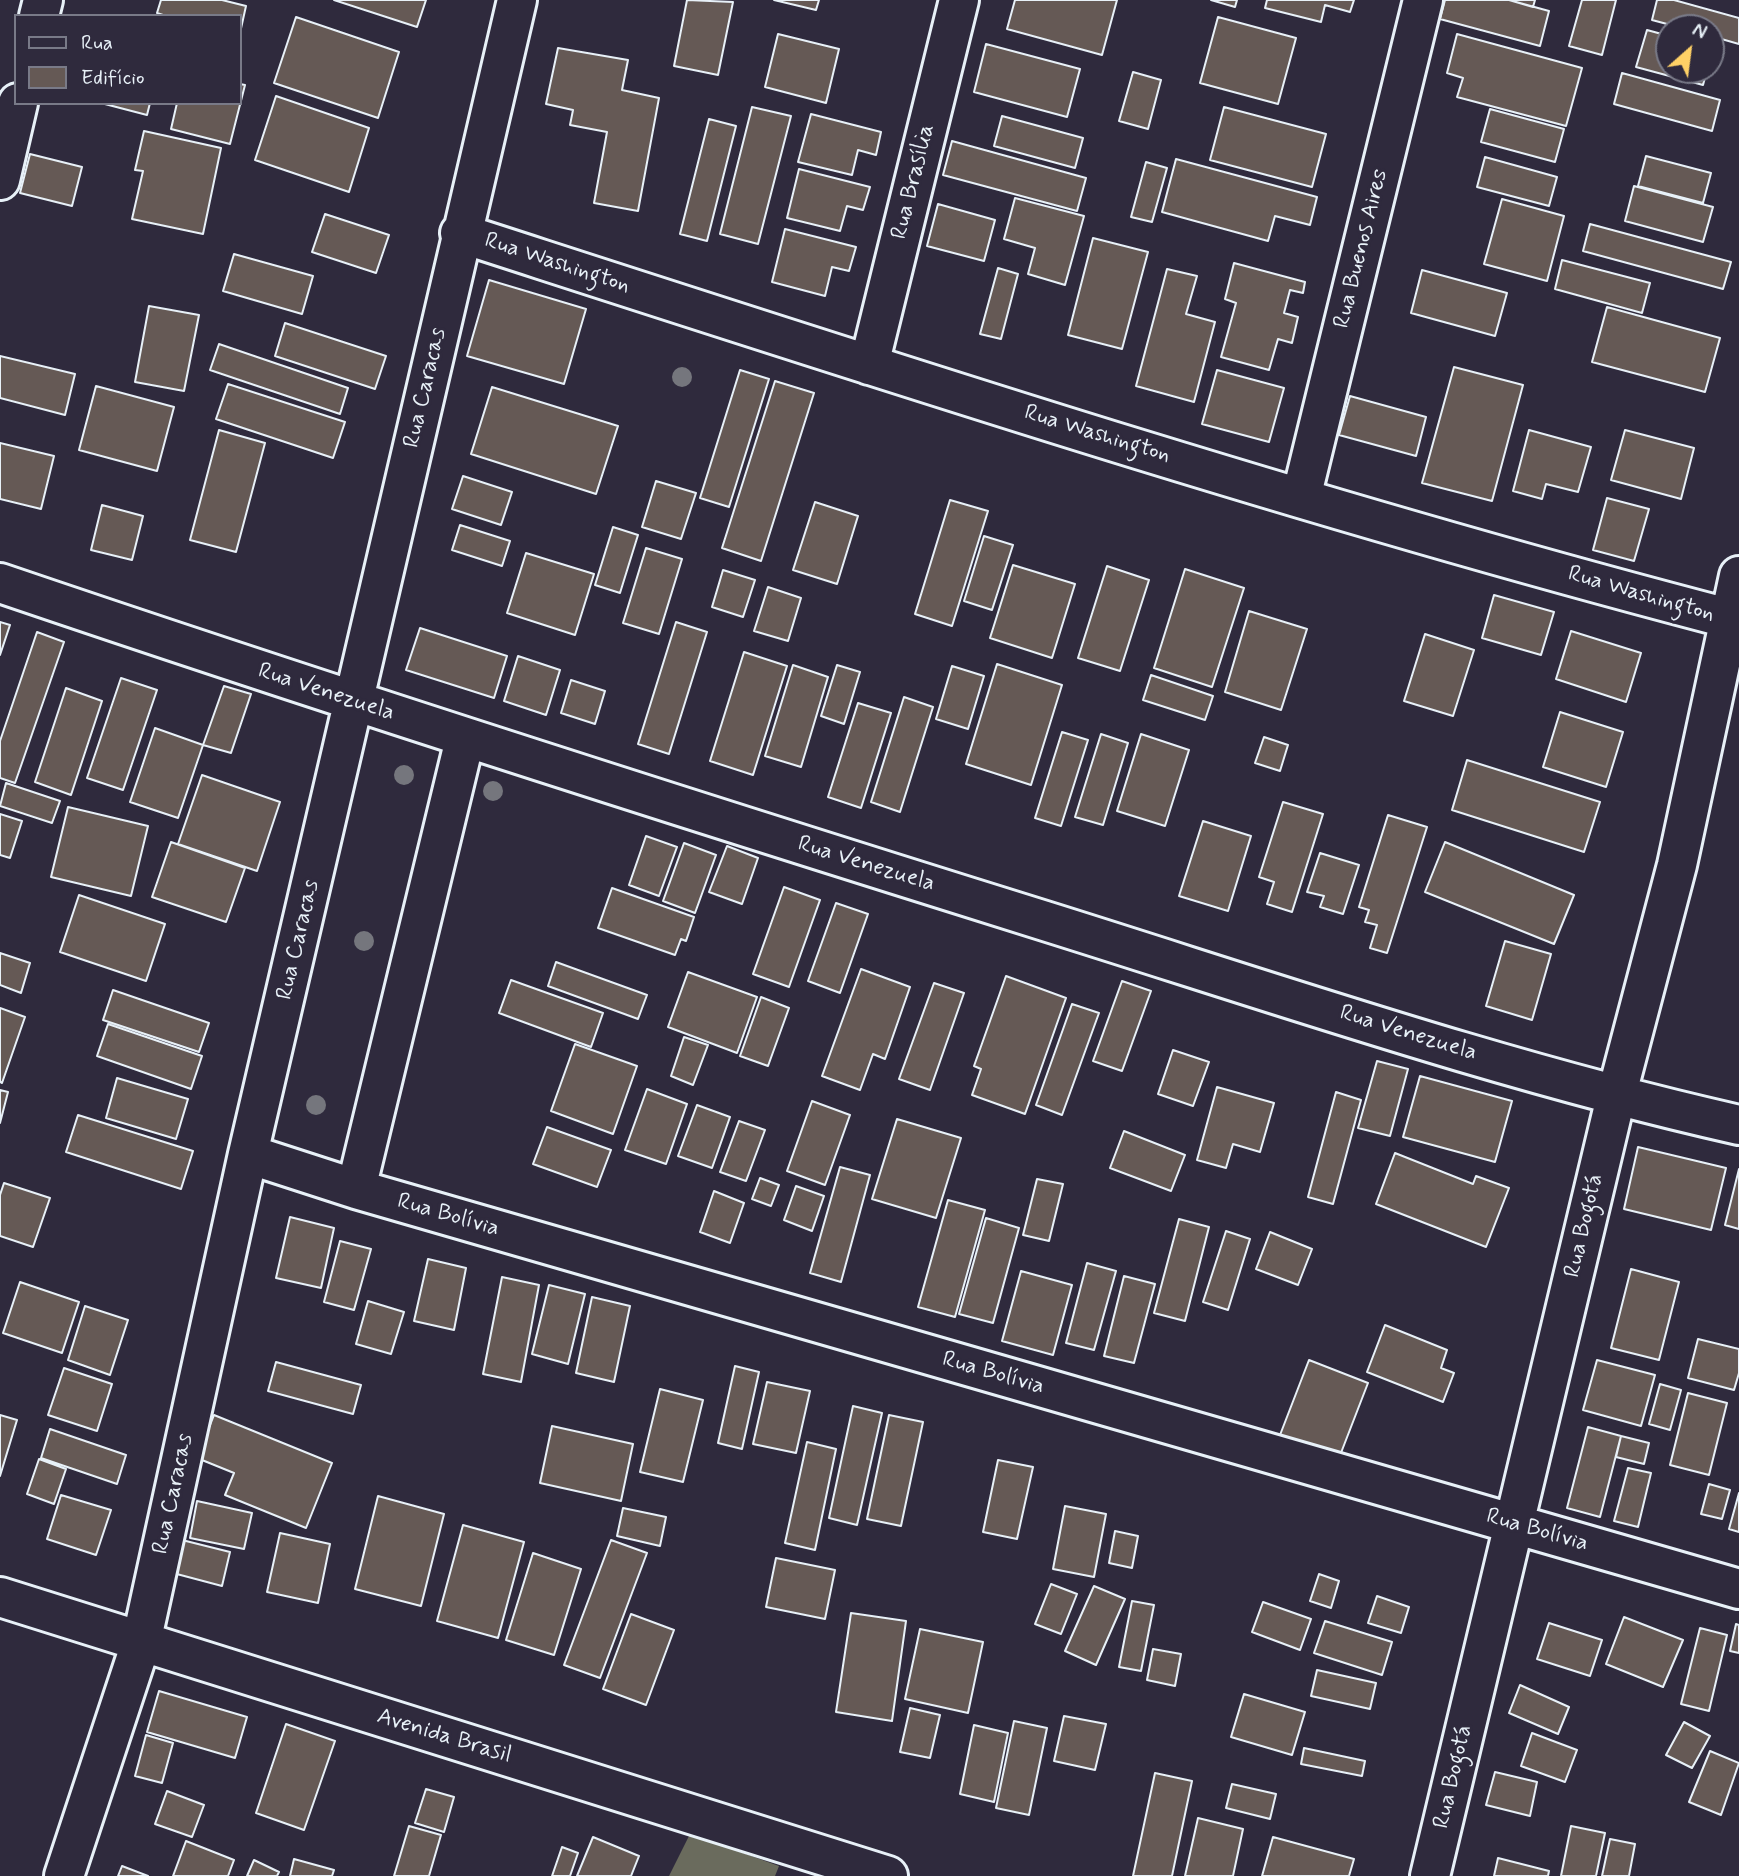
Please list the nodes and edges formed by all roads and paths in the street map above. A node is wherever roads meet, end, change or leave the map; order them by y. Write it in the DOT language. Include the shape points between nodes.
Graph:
graph roads {
  1 [pos="517,0"];
  2 [pos="959,0"];
  3 [pos="1423,0"];
  4 [pos="18,105"];
  5 [pos="0,180"];
  6 [pos="460,233"];
  7 [pos="869,365"];
  8 [pos="1301,498"];
  9 [pos="1739,576"];
  10 [pos="0,583"];
  11 [pos="1734,620"];
  12 [pos="355,704"];
  13 [pos="465,739"];
  14 [pos="1616,1097"];
  15 [pos="1739,1125"];
  16 [pos="248,1154"];
  17 [pos="356,1189"];
  18 [pos="1514,1525"];
  19 [pos="1739,1589"];
  20 [pos="0,1597"];
  21 [pos="141,1643"];
  22 [pos="811,1865"];
  23 [pos="64,1876"];
  24 [pos="888,1876"];
  25 [pos="1430,1876"];
  1 -- 6 [label="street, Rua Caracas"];
  2 -- 7 [label="street, Rua Brasília"];
  3 -- 8 [label="street, Rua Buenos Aires"];
  4 -- 5 [label="street"];
  6 -- 7 [label="street, Rua Washington"];
  6 -- 12 [label="street, Rua Caracas"];
  7 -- 8 [label="street, Rua Washington"];
  8 -- 11 [label="street, Rua Washington"];
  9 -- 11 [label="street, Rua Bogotá"];
  10 -- 12 [label="street, Rua Venezuela"];
  11 -- 14 [label="street, Rua Bogotá" via="1677,865"];
  12 -- 13 [label="street, Rua Venezuela"];
  12 -- 16 [label="street, Rua Caracas"];
  13 -- 14 [label="street, Rua Venezuela"];
  13 -- 17 [label="street"];
  14 -- 15 [label="street, Rua Venezuela"];
  14 -- 18 [label="street, Rua Bogotá"];
  16 -- 17 [label="street, Rua Bolívia"];
  16 -- 21 [label="street, Rua Caracas"];
  17 -- 18 [label="street, Rua Bolívia"];
  18 -- 19 [label="street, Rua Bolívia"];
  18 -- 25 [label="street, Rua Bogotá"];
  20 -- 21 [label="street, Avenida Brasil"];
  21 -- 22 [label="street, Avenida Brasil"];
  21 -- 23 [label="street, Rua Caracas"];
  22 -- 24 [label="street, Avenida Brasil"];
}
